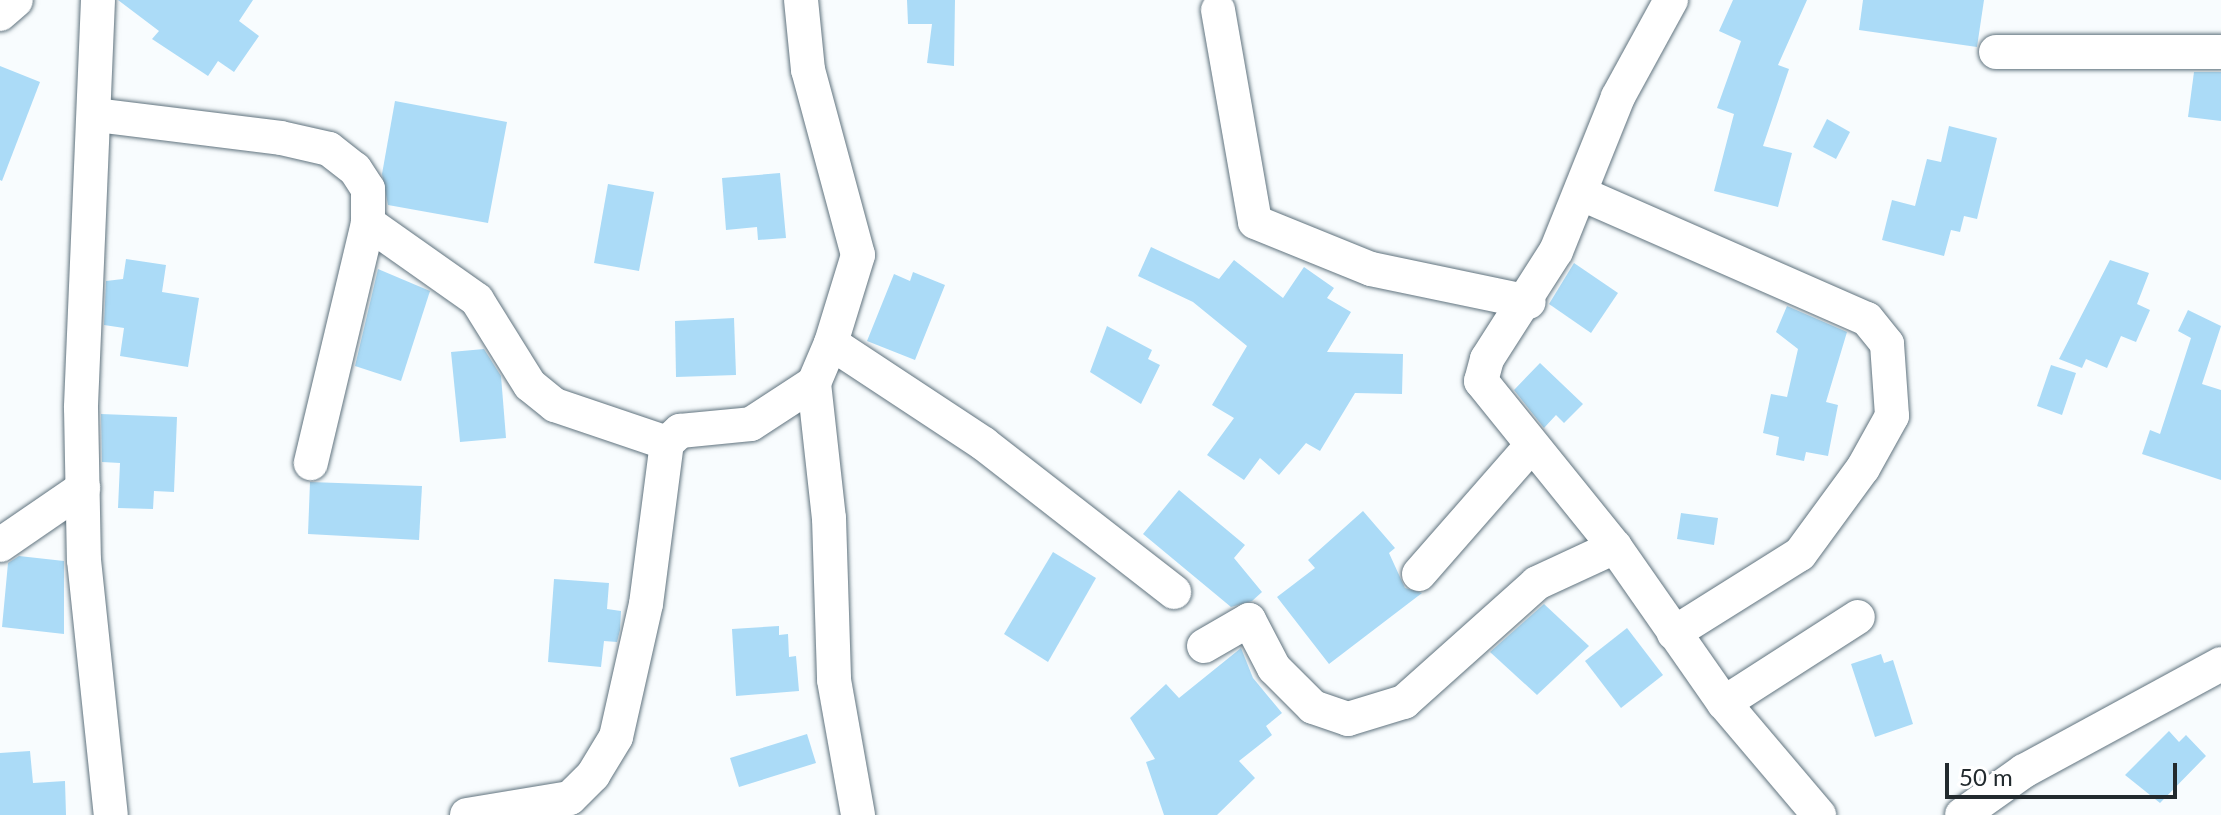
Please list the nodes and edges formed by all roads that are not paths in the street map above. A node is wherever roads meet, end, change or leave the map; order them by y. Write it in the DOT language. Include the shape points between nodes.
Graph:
graph roads {
  1 [pos="16,0"];
  2 [pos="98,0"];
  3 [pos="801,0"];
  4 [pos="1671,0"];
  5 [pos="1218,10"];
  6 [pos="0,14"];
  7 [pos="1996,52"];
  8 [pos="2221,52"];
  9 [pos="96,115"];
  10 [pos="1582,194"];
  11 [pos="368,223"];
  12 [pos="1529,302"];
  13 [pos="831,343"];
  14 [pos="814,383"];
  15 [pos="667,443"];
  16 [pos="1530,447"];
  17 [pos="311,463"];
  18 [pos="83,488"];
  19 [pos="0,545"];
  20 [pos="1615,547"];
  21 [pos="1419,574"];
  22 [pos="1174,592"];
  23 [pos="1858,617"];
  24 [pos="1674,633"];
  25 [pos="1204,646"];
  26 [pos="2221,664"];
  27 [pos="1724,703"];
  28 [pos="111,815"];
  29 [pos="467,815"];
  30 [pos="858,815"];
  31 [pos="1819,815"];
  32 [pos="1962,815"];
  1 -- 6 [label="street"];
  2 -- 9 [label="street"];
  3 -- 13 [label="street" via="808,70 858,255"];
  4 -- 10 [label="street" via="1618,97"];
  5 -- 12 [label="street" via="1255,222 1317,253"];
  7 -- 8 [label="street"];
  9 -- 11 [label="street" via="329,149 368,189"];
  9 -- 18 [label="street"];
  10 -- 12 [label="street"];
  10 -- 24 [label="street" via="1867,319 1887,344 1892,416 1863,468 1800,554"];
  11 -- 15 [label="street" via="477,300 530,385 555,405"];
  11 -- 17 [label="street"];
  12 -- 16 [label="street" via="1487,359 1481,381"];
  13 -- 14 [label="street"];
  13 -- 22 [label="street" via="984,444"];
  14 -- 15 [label="street" via="751,424 680,431"];
  14 -- 30 [label="street" via="829,518 834,680"];
  15 -- 29 [label="street" via="646,604 616,737 570,798"];
  16 -- 20 [label="street"];
  16 -- 21 [label="street"];
  18 -- 19 [label="street"];
  18 -- 28 [label="street"];
  20 -- 24 [label="street"];
  20 -- 25 [label="street" via="1537,583 1404,702 1348,719 1313,707 1274,668 1249,620"];
  23 -- 27 [label="street"];
  24 -- 27 [label="street"];
  26 -- 32 [label="street" via="2024,771"];
  27 -- 31 [label="street"];
}
